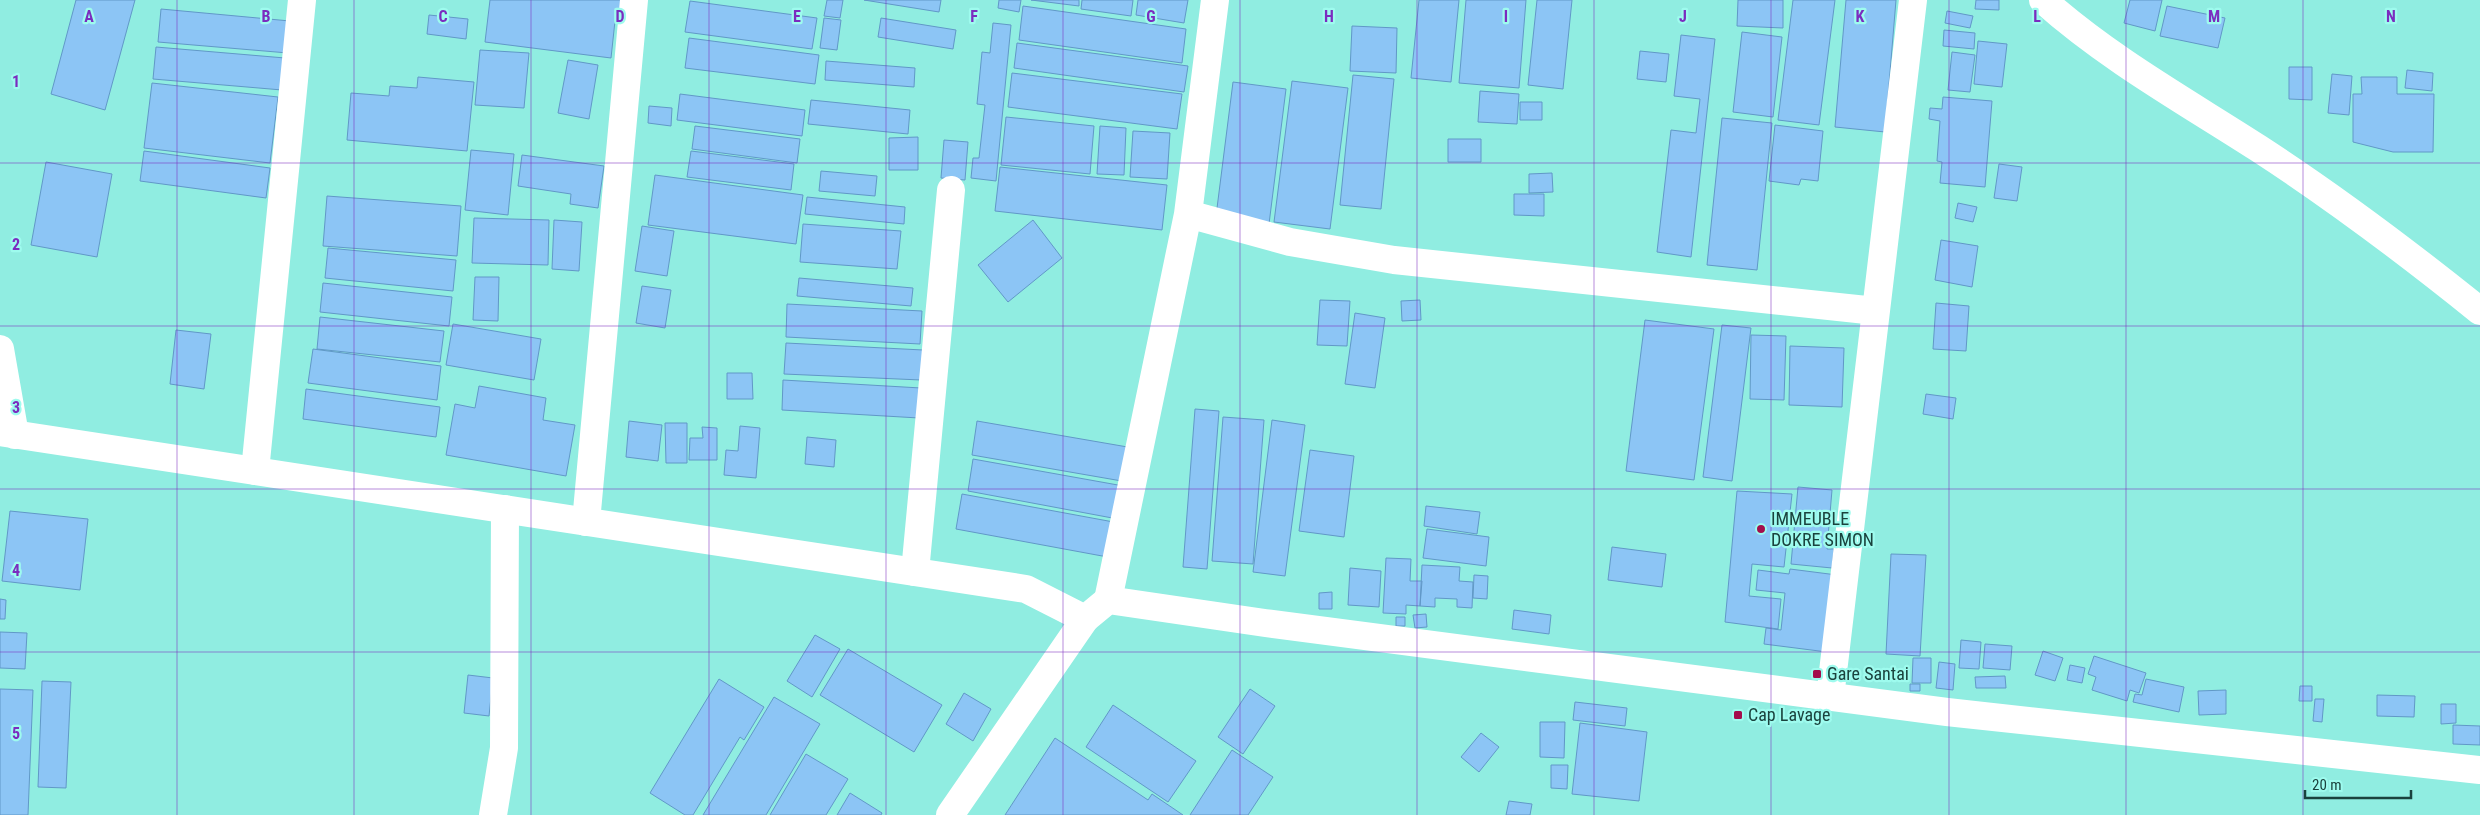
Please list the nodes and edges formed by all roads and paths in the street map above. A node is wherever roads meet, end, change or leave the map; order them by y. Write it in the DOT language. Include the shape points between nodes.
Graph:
graph roads {
  1 [pos="302,0"];
  2 [pos="634,0"];
  3 [pos="1215,0"];
  4 [pos="1913,0"];
  5 [pos="2043,0"];
  6 [pos="951,190"];
  7 [pos="1188,214"];
  8 [pos="1876,311"];
  9 [pos="2480,312"];
  10 [pos="0,349"];
  11 [pos="7,433"];
  12 [pos="255,471"];
  13 [pos="505,509"];
  14 [pos="586,522"];
  15 [pos="915,572"];
  16 [pos="1108,600"];
  17 [pos="1085,619"];
  18 [pos="1830,696"];
  19 [pos="2480,770"];
  20 [pos="493,815"];
  21 [pos="950,815"];
  1 -- 12 [label="street"];
  2 -- 14 [label="street"];
  3 -- 7 [label="street"];
  4 -- 8 [label="street"];
  5 -- 9 [label="street" via="2067,22 2344,206"];
  6 -- 15 [label="street"];
  7 -- 8 [label="street" via="1290,242 1394,260"];
  7 -- 16 [label="street"];
  8 -- 18 [label="street"];
  10 -- 11 [label="street"];
  11 -- 12 [label="street"];
  12 -- 13 [label="street"];
  13 -- 14 [label="street"];
  13 -- 20 [label="street" via="504,748"];
  14 -- 15 [label="street"];
  15 -- 17 [label="street" via="1026,590"];
  16 -- 17 [label="street"];
  16 -- 18 [label="street"];
  17 -- 21 [label="street"];
  18 -- 19 [label="street"];
}
